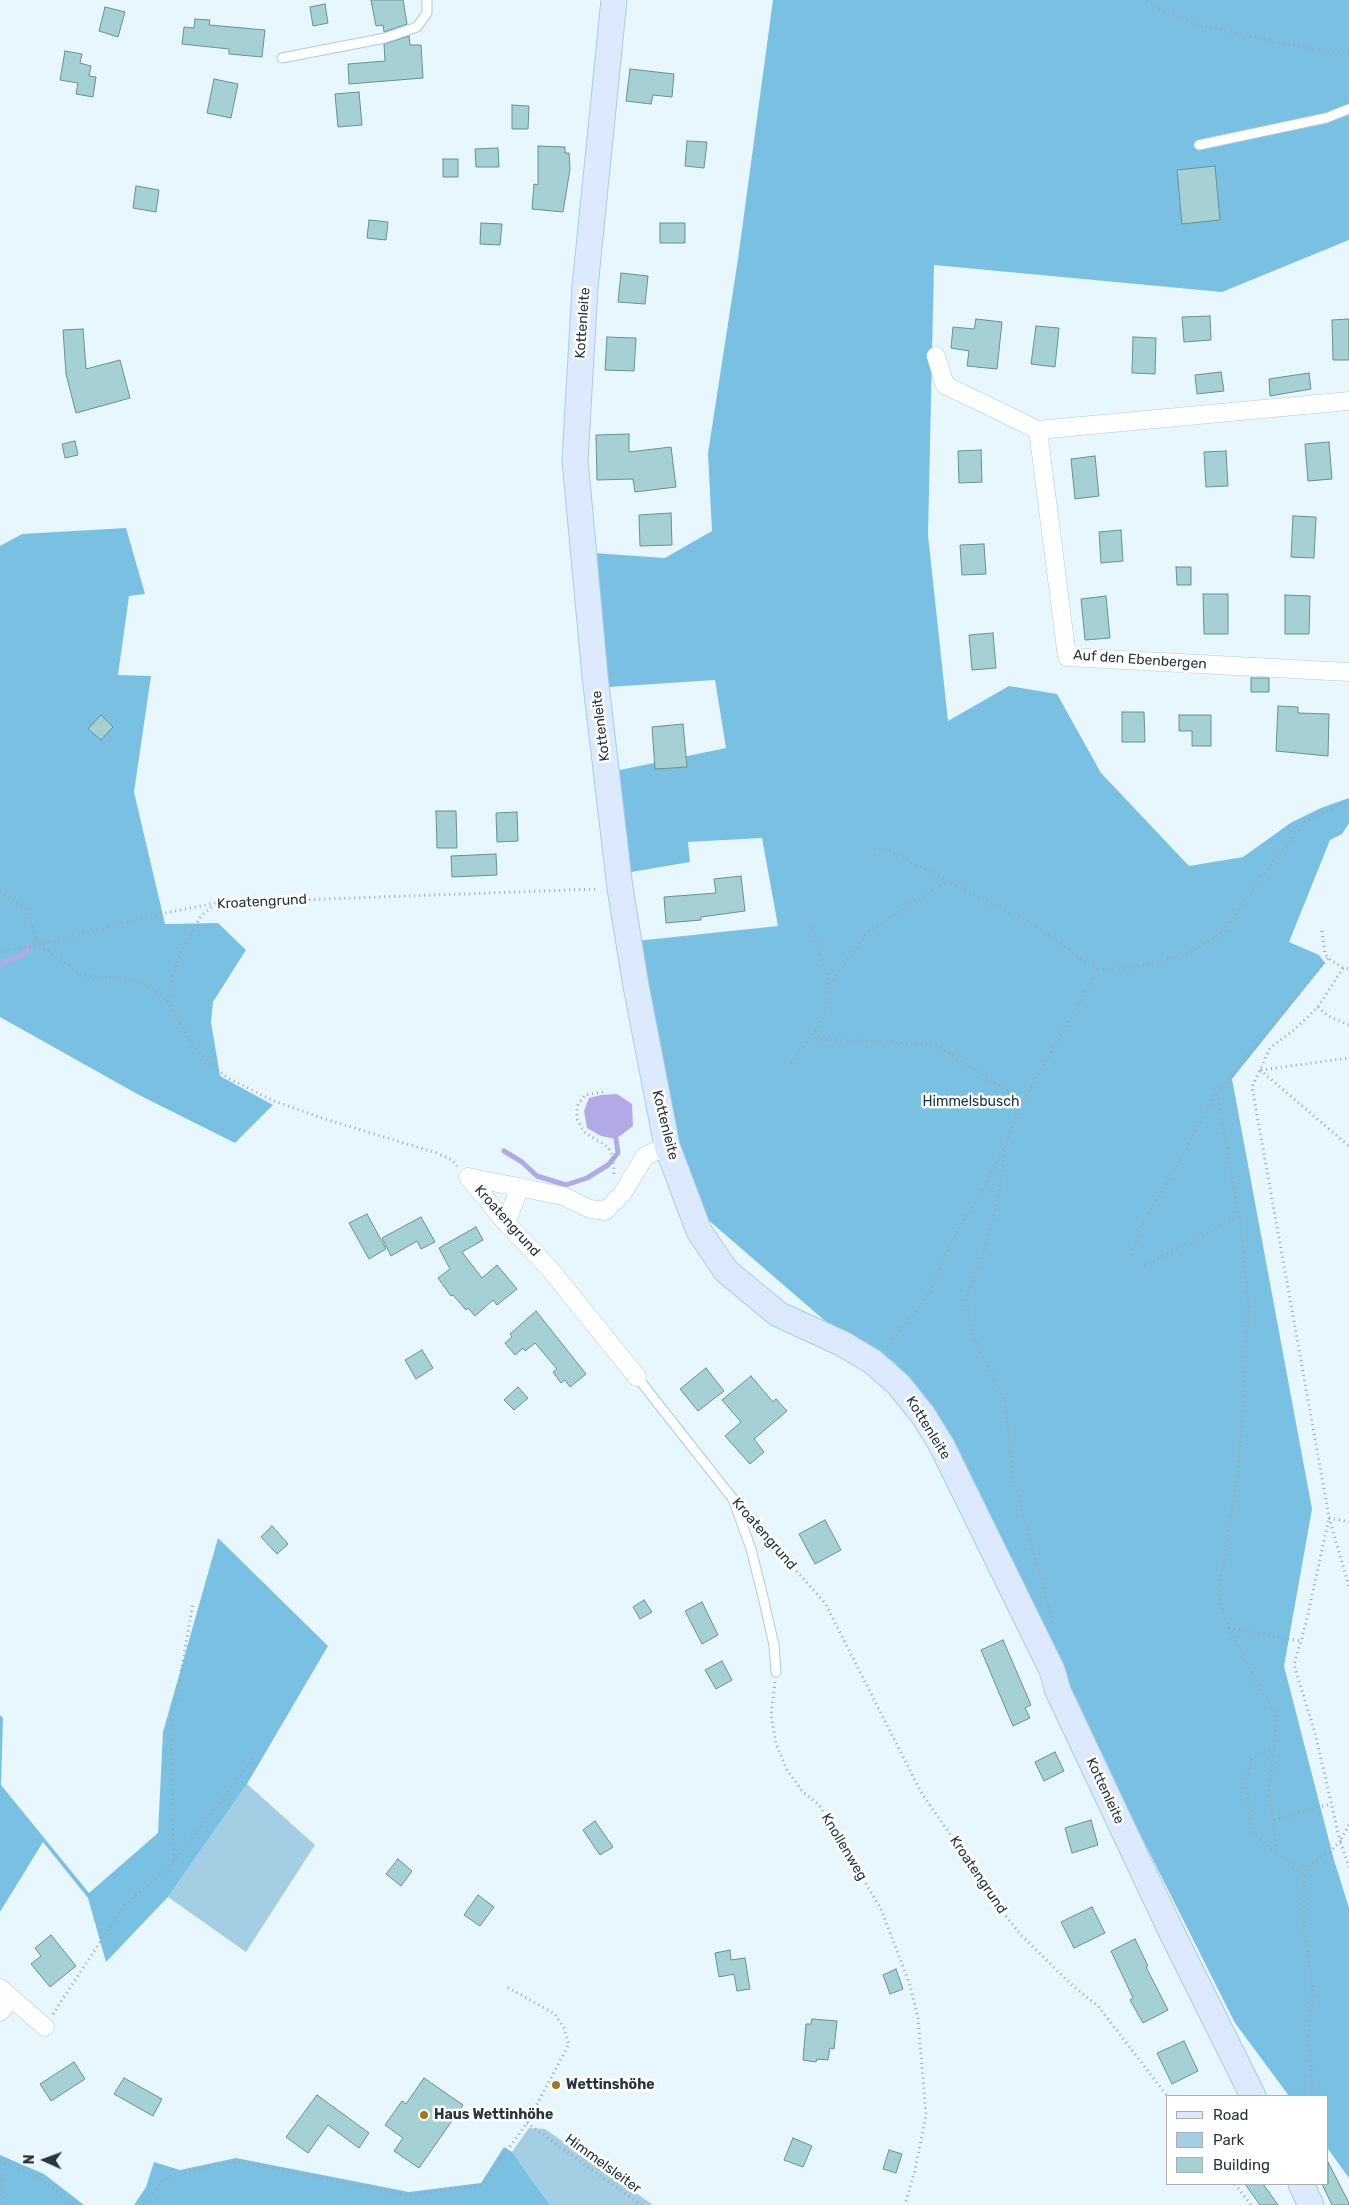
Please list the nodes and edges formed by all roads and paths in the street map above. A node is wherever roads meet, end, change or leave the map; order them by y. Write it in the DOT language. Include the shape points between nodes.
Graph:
graph roads {
  1 [pos="427,0"];
  2 [pos="614,0"];
  3 [pos="1147,0"];
  4 [pos="1349,52"];
  5 [pos="282,58"];
  6 [pos="1349,109"];
  7 [pos="1199,145"];
  8 [pos="936,356"];
  9 [pos="1349,401"];
  10 [pos="1038,430"];
  11 [pos="1349,672"];
  12 [pos="1349,801"];
  13 [pos="874,849"];
  14 [pos="947,882"];
  15 [pos="620,888"];
  16 [pos="0,892"];
  17 [pos="215,903"];
  18 [pos="811,926"];
  19 [pos="1322,931"];
  20 [pos="39,945"];
  21 [pos="0,952"];
  22 [pos="1328,958"];
  23 [pos="1343,968"];
  24 [pos="1349,969"];
  25 [pos="1098,970"];
  26 [pos="830,984"];
  27 [pos="168,1001"];
  28 [pos="1318,1007"];
  29 [pos="1349,1025"];
  30 [pos="811,1039"];
  31 [pos="1349,1058"];
  32 [pos="791,1063"];
  33 [pos="1260,1070"];
  34 [pos="603,1092"];
  35 [pos="1217,1093"];
  36 [pos="1023,1101"];
  37 [pos="1006,1142"];
  38 [pos="667,1146"];
  39 [pos="1349,1146"];
  40 [pos="613,1162"];
  41 [pos="468,1177"];
  42 [pos="520,1187"];
  43 [pos="1239,1216"];
  44 [pos="506,1223"];
  45 [pos="1131,1255"];
  46 [pos="1145,1266"];
  47 [pos="872,1362"];
  48 [pos="637,1377"];
  49 [pos="733,1499"];
  50 [pos="1329,1517"];
  51 [pos="1349,1522"];
  52 [pos="1349,1587"];
  53 [pos="193,1602"];
  54 [pos="1229,1628"];
  55 [pos="1055,1629"];
  56 [pos="1301,1641"];
  57 [pos="776,1672"];
  58 [pos="1275,1747"];
  59 [pos="254,1758"];
  60 [pos="1331,1804"];
  61 [pos="1274,1820"];
  62 [pos="1349,1825"];
  63 [pos="1340,1841"];
  64 [pos="1277,1854"];
  65 [pos="174,1860"];
  66 [pos="1349,1867"];
  67 [pos="1304,1875"];
  68 [pos="505,1986"];
  69 [pos="6,1993"];
  70 [pos="0,2012"];
  71 [pos="45,2027"];
  72 [pos="1166,2095"];
  73 [pos="1253,2095"];
  74 [pos="1311,2095"];
  75 [pos="527,2123"];
  76 [pos="2,2160"];
  77 [pos="1235,2185"];
  78 [pos="1301,2185"];
  79 [pos="0,2205"];
  80 [pos="74,2205"];
  81 [pos="143,2205"];
  82 [pos="641,2205"];
  83 [pos="905,2205"];
  84 [pos="1251,2205"];
  85 [pos="1311,2205"];
  1 -- 5 [label="lane" via="427,13 417,27 385,38"];
  2 -- 15 [label="street, Kottenleite" via="585,287 575,460 595,676"];
  3 -- 4 [label="path" via="1162,11 1191,23 1286,44"];
  6 -- 7 [label="lane" via="1326,118"];
  8 -- 10 [label="street" via="945,385"];
  9 -- 10 [label="street"];
  10 -- 11 [label="street, Auf den Ebenbergen" via="1067,656"];
  12 -- 25 [label="path" via="1307,820 1263,874 1225,931 1187,954 1134,967"];
  13 -- 14 [label="path" via="889,851"];
  14 -- 25 [label="path" via="1037,927"];
  14 -- 26 [label="path" via="867,933"];
  15 -- 17 [label="path, Kroatengrund"];
  15 -- 38 [label="street, Kottenleite"];
  16 -- 20 [label="path" via="25,908"];
  17 -- 20 [label="path, Kroatengrund"];
  17 -- 27 [label="path" via="201,916 181,951"];
  18 -- 26 [label="path"];
  19 -- 22 [label="path"];
  20 -- 21 [label="path, Kroatengrund"];
  20 -- 27 [label="path" via="84,976 128,978 151,988"];
  22 -- 23 [label="path"];
  22 -- 35 [label="path"];
  23 -- 24 [label="path"];
  23 -- 28 [label="path"];
  25 -- 36 [label="path"];
  26 -- 30 [label="path" via="824,1020"];
  27 -- 41 [label="path" via="192,1044 228,1078 295,1110 437,1152 452,1160"];
  28 -- 29 [label="path" via="1328,1016"];
  28 -- 33 [label="path" via="1270,1048"];
  30 -- 32 [label="path"];
  30 -- 36 [label="path" via="935,1044"];
  31 -- 33 [label="path"];
  33 -- 39 [label="path"];
  33 -- 50 [label="path" via="1252,1087"];
  34 -- 40 [label="path" via="585,1095 577,1106 577,1119 584,1132 608,1147"];
  35 -- 43 [label="path"];
  35 -- 45 [label="path" via="1172,1177 1141,1226"];
  36 -- 37 [label="path"];
  37 -- 47 [label="path" via="985,1186 951,1242 930,1293"];
  37 -- 55 [label="path" via="989,1235 966,1298 971,1332 1005,1402 1014,1481"];
  38 -- 42 [label="street, Kroatengrund" via="645,1156 622,1194 605,1211 590,1209 563,1196"];
  38 -- 47 [label="street, Kottenleite" via="700,1231 726,1271 778,1314 843,1344"];
  41 -- 42 [label="street, Kroatengrund"];
  41 -- 44 [label="street, Kroatengrund"];
  42 -- 44 [label="street"];
  43 -- 46 [label="path"];
  43 -- 54 [label="path" via="1249,1306 1238,1474 1218,1596"];
  44 -- 48 [label="street, Kroatengrund" via="549,1268"];
  47 -- 73 [label="street, Kottenleite" via="899,1385 942,1446 1052,1670 1058,1691 1172,1933"];
  48 -- 49 [label="lane, Kroatengrund"];
  49 -- 57 [label="lane" via="751,1549 763,1597 774,1645"];
  49 -- 72 [label="path, Kroatengrund" via="825,1603 922,1794 990,1896 1021,1935 1098,2006"];
  50 -- 51 [label="path"];
  50 -- 52 [label="path"];
  50 -- 56 [label="path"];
  53 -- 65 [label="path" via="171,1731"];
  54 -- 56 [label="path"];
  54 -- 58 [label="path" via="1277,1717"];
  56 -- 60 [label="path" via="1294,1665 1315,1733"];
  57 -- 83 [label="path, Knollenweg" via="771,1714 776,1744 787,1770 803,1792 819,1805 881,1910 910,1985 918,2018 926,2115"];
  58 -- 61 [label="path" via="1269,1793"];
  58 -- 64 [label="path" via="1252,1758 1246,1784 1250,1831"];
  59 -- 65 [label="path"];
  60 -- 61 [label="path"];
  60 -- 63 [label="path"];
  61 -- 64 [label="path"];
  62 -- 63 [label="path"];
  63 -- 66 [label="path"];
  63 -- 67 [label="path" via="1309,1865"];
  64 -- 67 [label="path"];
  65 -- 71 [label="path" via="123,1907"];
  67 -- 74 [label="path" via="1304,1932 1313,1986 1309,2033"];
  68 -- 75 [label="path" via="555,2014 569,2044"];
  69 -- 70 [label="street"];
  69 -- 71 [label="street"];
  75 -- 81 [label="path" via="482,2185 408,2194 242,2162 170,2176 159,2184"];
  75 -- 82 [label="path, Himmelsleiter"];
  76 -- 79 [label="path"];
  76 -- 80 [label="path" via="40,2178"];
  77 -- 84 [label="path"];
  78 -- 85 [label="street"];
}
